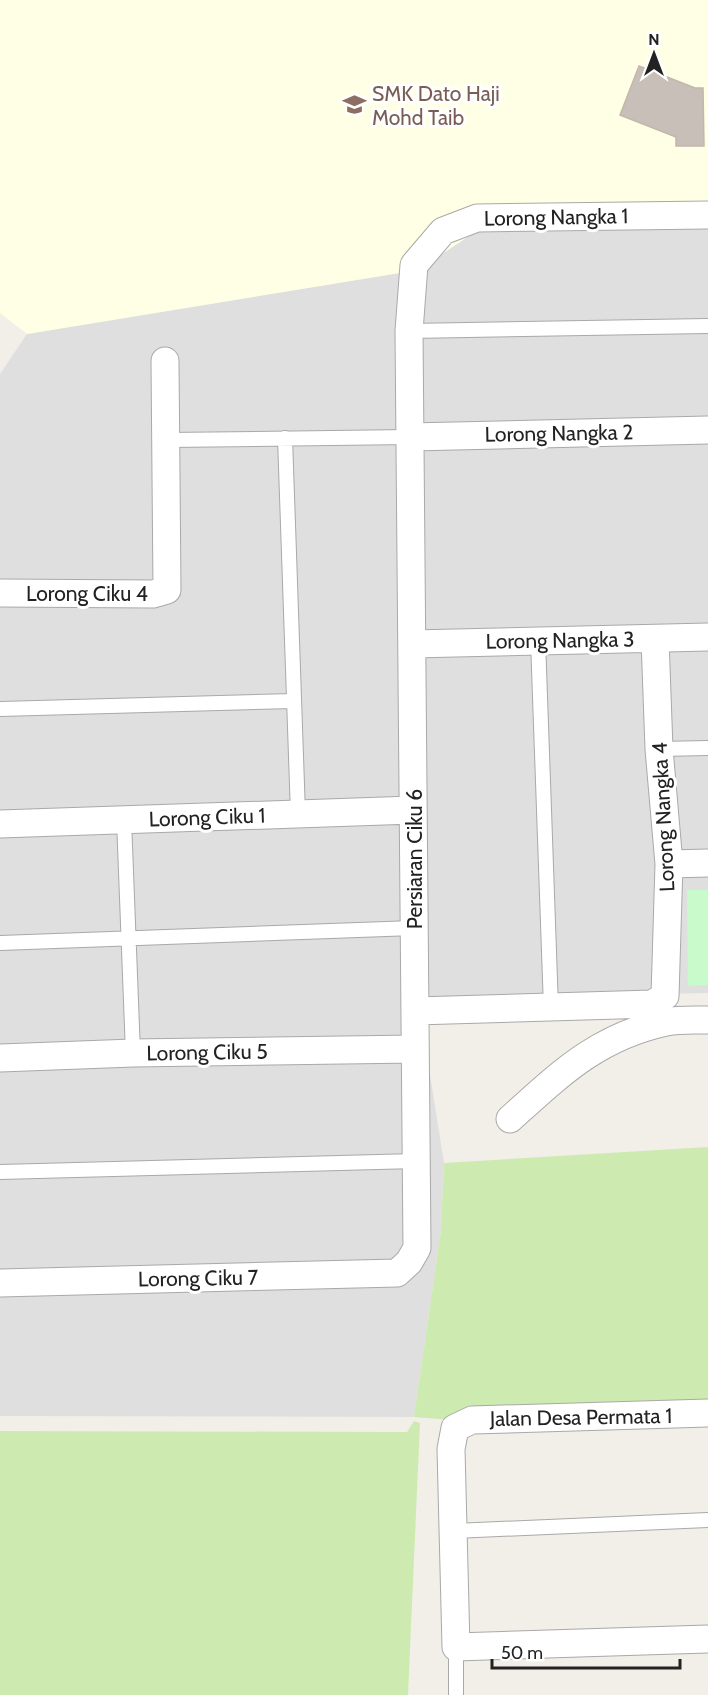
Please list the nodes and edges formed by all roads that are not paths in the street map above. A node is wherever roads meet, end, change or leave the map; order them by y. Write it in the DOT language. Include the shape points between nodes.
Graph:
graph roads {
  1 [pos="708,215"];
  2 [pos="708,326"];
  3 [pos="410,331"];
  4 [pos="165,361"];
  5 [pos="708,430"];
  6 [pos="410,437"];
  7 [pos="285,438"];
  8 [pos="168,440"];
  9 [pos="0,593"];
  10 [pos="708,637"];
  11 [pos="655,639"];
  12 [pos="538,640"];
  13 [pos="412,644"];
  14 [pos="294,701"];
  15 [pos="0,709"];
  16 [pos="708,748"];
  17 [pos="659,749"];
  18 [pos="413,810"];
  19 [pos="298,814"];
  20 [pos="124,820"];
  21 [pos="0,824"];
  22 [pos="708,863"];
  23 [pos="669,864"];
  24 [pos="414,927"];
  25 [pos="129,938"];
  26 [pos="0,943"];
  27 [pos="551,1008"];
  28 [pos="415,1011"];
  29 [pos="708,1020"];
  30 [pos="415,1048"];
  31 [pos="133,1053"];
  32 [pos="0,1058"];
  33 [pos="510,1119"];
  34 [pos="416,1161"];
  35 [pos="0,1172"];
  36 [pos="397,1273"];
  37 [pos="0,1282"];
  38 [pos="708,1413"];
  39 [pos="708,1520"];
  40 [pos="454,1531"];
  41 [pos="708,1639"];
  42 [pos="456,1647"];
  43 [pos="456,1695"];
  1 -- 3 [label="street, Lorong Nangka 1" via="477,218 452,227 443,231 414,265"];
  2 -- 3 [label="lane"];
  3 -- 6 [label="street, Lorong Nangka 1"];
  4 -- 8 [label="street"];
  5 -- 6 [label="street, Lorong Nangka 2"];
  6 -- 7 [label="lane"];
  6 -- 13 [label="street, Persiaran Ciku 6"];
  7 -- 8 [label="lane"];
  7 -- 14 [label="lane"];
  8 -- 9 [label="street, Lorong Ciku 4" via="167,590 153,594"];
  10 -- 11 [label="street, Lorong Nangka 3"];
  11 -- 12 [label="street, Lorong Nangka 3"];
  11 -- 17 [label="street, Lorong Nangka 4"];
  12 -- 13 [label="street, Lorong Nangka 3"];
  12 -- 27 [label="lane"];
  13 -- 18 [label="street, Persiaran Ciku 6"];
  14 -- 15 [label="lane"];
  14 -- 19 [label="lane"];
  16 -- 17 [label="lane"];
  17 -- 23 [label="street, Lorong Nangka 4"];
  18 -- 19 [label="street, Lorong Ciku 1"];
  18 -- 24 [label="street, Persiaran Ciku 6"];
  19 -- 20 [label="street, Lorong Ciku 1"];
  20 -- 21 [label="street, Lorong Ciku 1"];
  20 -- 25 [label="lane"];
  22 -- 23 [label="street"];
  23 -- 27 [label="street, Lorong Nangka 4" via="665,996 652,1004"];
  24 -- 25 [label="lane"];
  24 -- 28 [label="street, Persiaran Ciku 6"];
  25 -- 26 [label="lane"];
  25 -- 31 [label="lane"];
  27 -- 28 [label="street"];
  28 -- 30 [label="street, Persiaran Ciku 6"];
  29 -- 33 [label="street" via="667,1022 606,1042 575,1061"];
  30 -- 31 [label="street, Lorong Ciku 5"];
  30 -- 34 [label="street, Persiaran Ciku 6"];
  31 -- 32 [label="street, Lorong Ciku 5"];
  34 -- 35 [label="lane"];
  34 -- 36 [label="street, Persiaran Ciku 6" via="417,1248"];
  36 -- 37 [label="street, Lorong Ciku 7"];
  38 -- 40 [label="street, Jalan Desa Permata 1" via="472,1420 455,1428 451,1449"];
  39 -- 40 [label="lane"];
  40 -- 42 [label="street"];
  41 -- 42 [label="street"];
  42 -- 43 [label="lane"];
}
